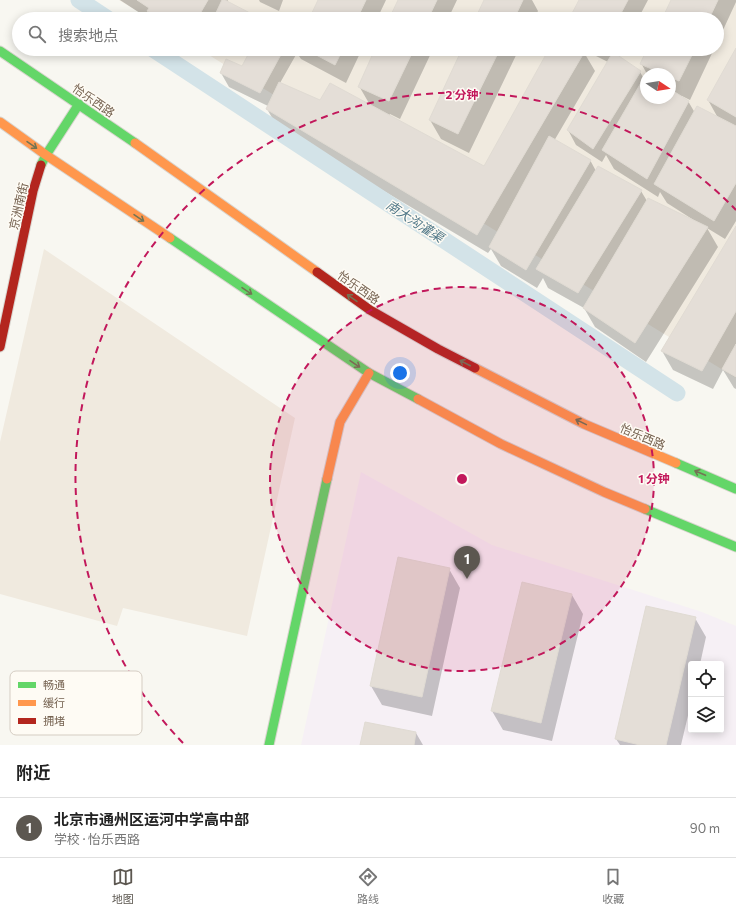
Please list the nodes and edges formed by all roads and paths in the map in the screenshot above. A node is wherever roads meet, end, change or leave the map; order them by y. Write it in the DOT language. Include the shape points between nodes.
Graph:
graph roads {
  1 [pos="0,51"];
  2 [pos="79,104"];
  3 [pos="0,122"];
  4 [pos="46,155"];
  5 [pos="0,347"];
  6 [pos="369,373"];
  7 [pos="736,488"];
  8 [pos="736,547"];
  9 [pos="269,745"];
  1 -- 2 [label="main road, 怡乐西路"];
  2 -- 4 [label="main road, 京洲南街"];
  7 -- 2 [label="main road, 怡乐西路, one-way" via="584,424 438,349 370,310"];
  3 -- 4 [label="main road, one-way"];
  4 -- 5 [label="main road, 京洲南街" via="33,191"];
  4 -- 6 [label="main road, one-way"];
  6 -- 8 [label="main road" via="501,444 604,492"];
  6 -- 9 [label="main road" via="340,422"];
}
